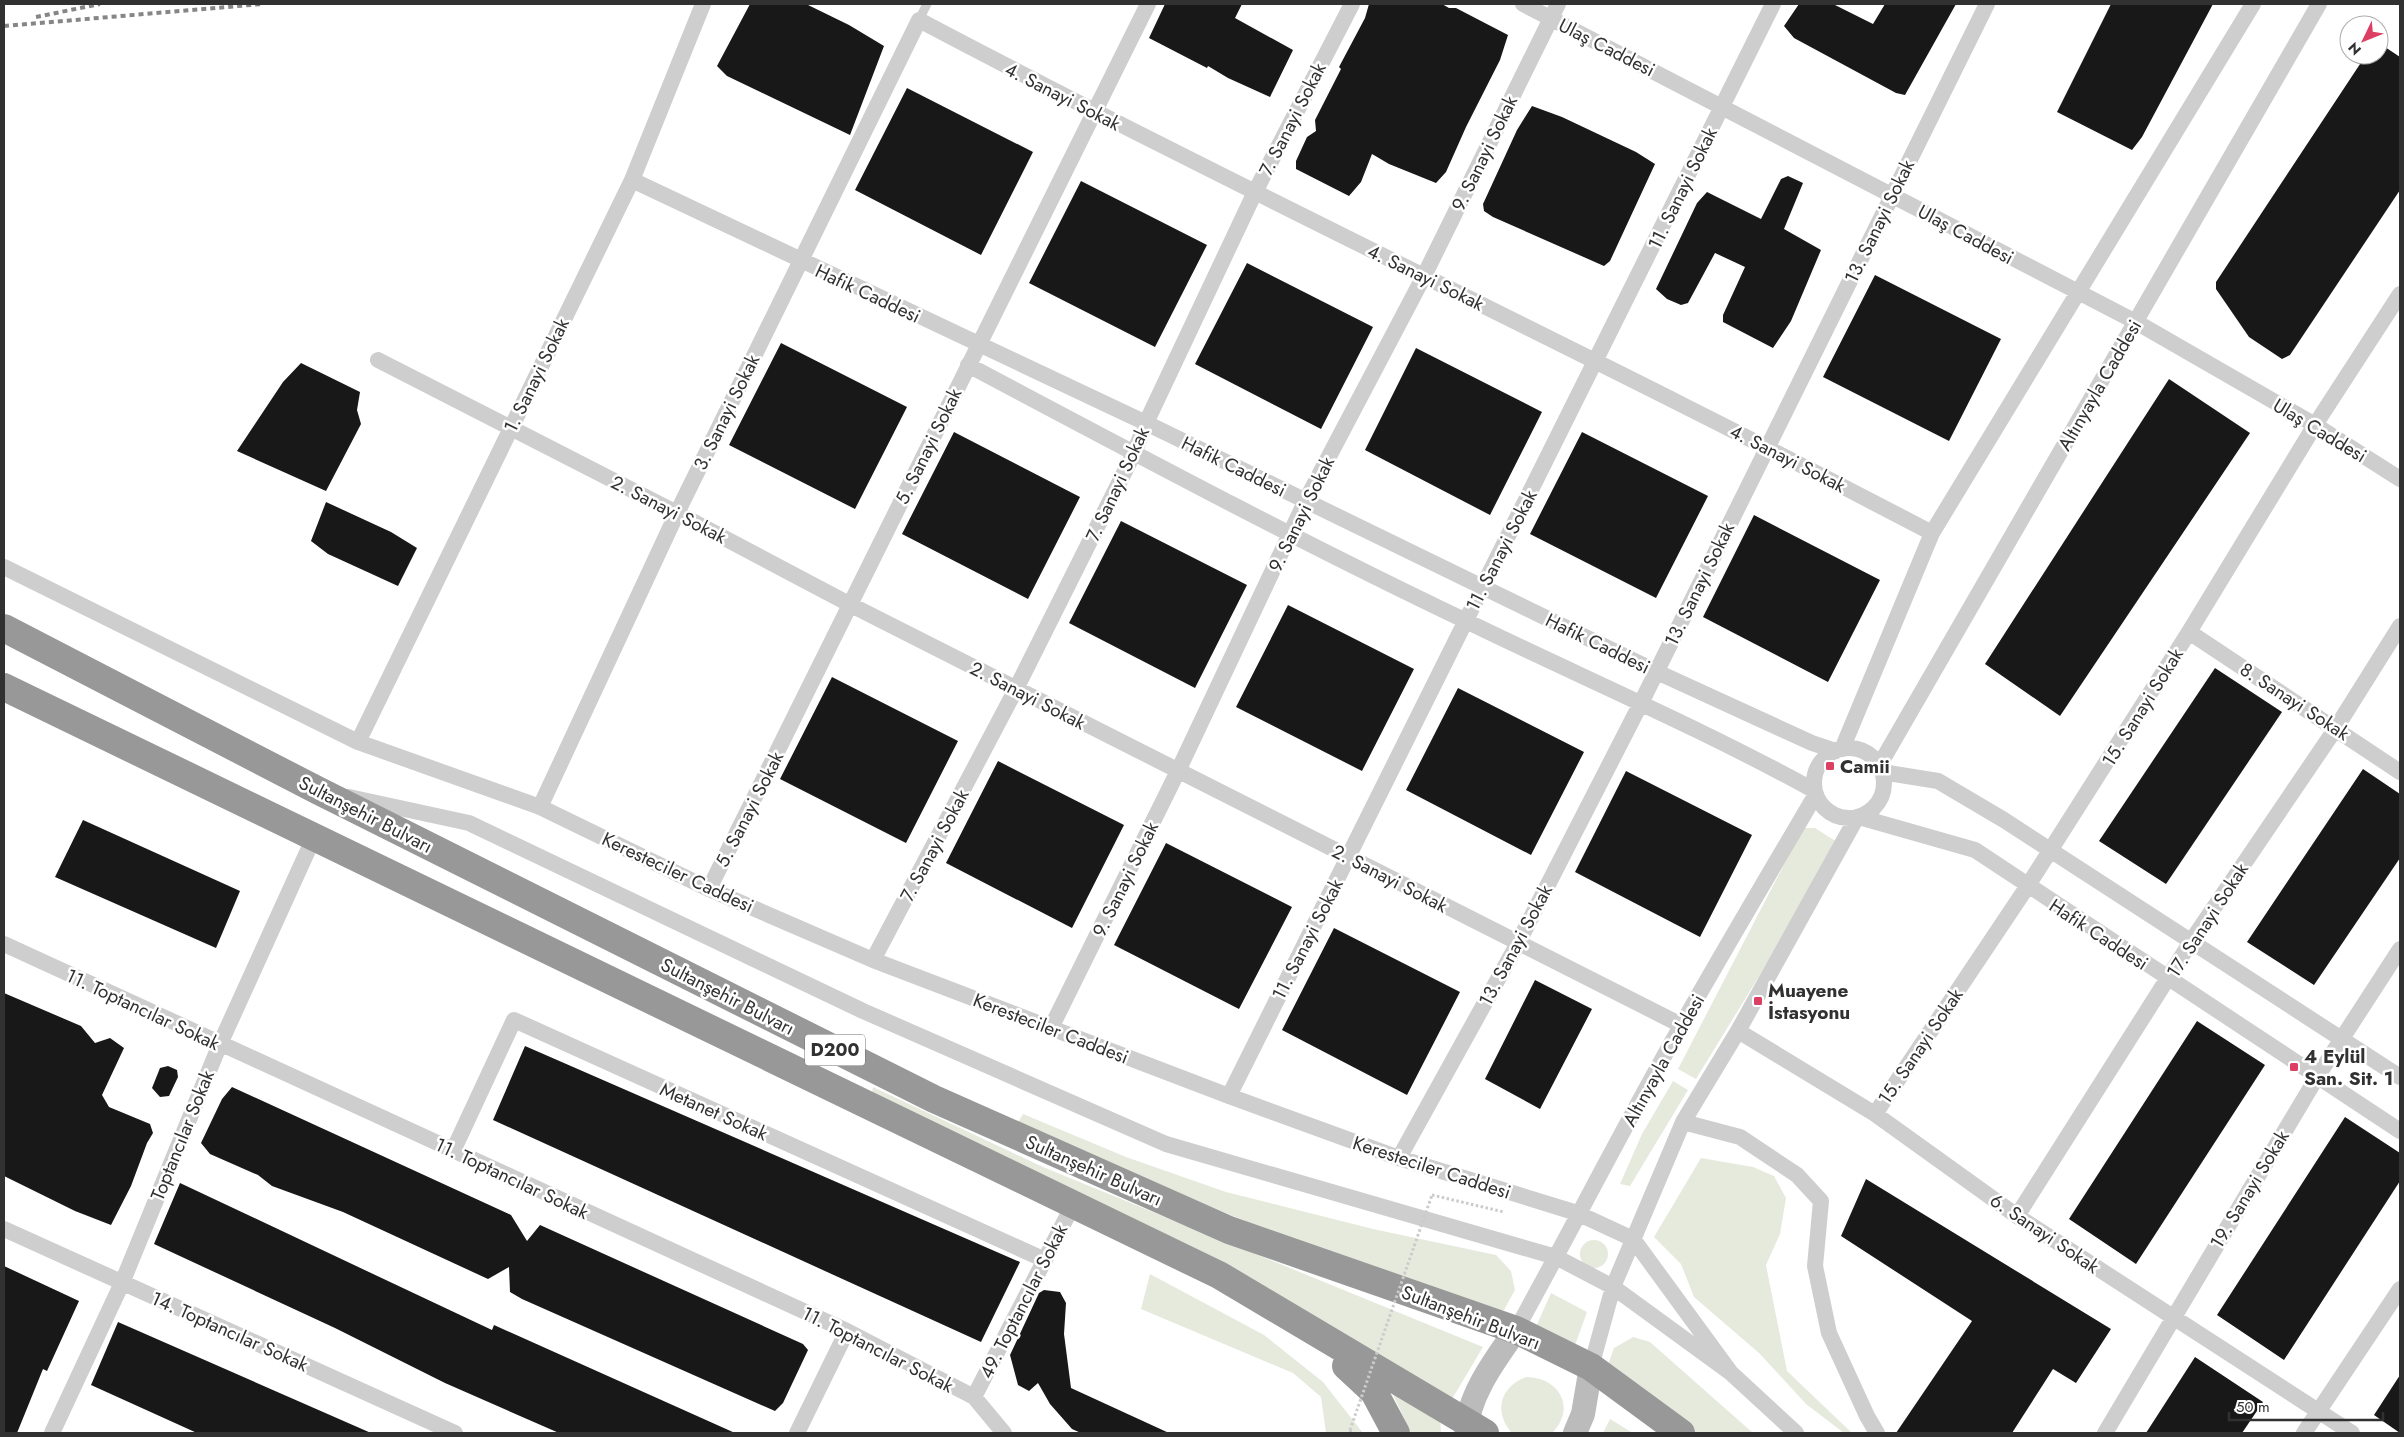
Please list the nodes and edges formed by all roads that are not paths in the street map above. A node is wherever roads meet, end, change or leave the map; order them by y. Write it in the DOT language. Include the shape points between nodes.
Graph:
graph roads {
  1 [pos="703,4"];
  2 [pos="927,4"];
  3 [pos="1148,4"];
  4 [pos="1352,4"];
  5 [pos="1523,4"];
  6 [pos="1772,4"];
  7 [pos="1987,4"];
  8 [pos="2253,4"];
  9 [pos="2320,4"];
  10 [pos="1554,11"];
  11 [pos="919,20"];
  12 [pos="1722,106"];
  13 [pos="1094,113"];
  14 [pos="632,180"];
  15 [pos="1255,192"];
  16 [pos="1892,194"];
  17 [pos="799,261"];
  18 [pos="1424,276"];
  19 [pos="2077,293"];
  20 [pos="2400,294"];
  21 [pos="2136,322"];
  22 [pos="978,344"];
  23 [pos="378,360"];
  24 [pos="1596,361"];
  25 [pos="968,365"];
  26 [pos="1146,423"];
  27 [pos="2315,425"];
  28 [pos="509,428"];
  29 [pos="1767,446"];
  30 [pos="1134,453"];
  31 [pos="2400,479"];
  32 [pos="1306,500"];
  33 [pos="677,512"];
  34 [pos="1932,532"];
  35 [pos="1291,534"];
  36 [pos="4,567"];
  37 [pos="1483,587"];
  38 [pos="851,605"];
  39 [pos="1464,620"];
  40 [pos="2400,626"];
  41 [pos="4,628"];
  42 [pos="2189,632"];
  43 [pos="1657,672"];
  44 [pos="4,687"];
  45 [pos="1016,689"];
  46 [pos="1642,703"];
  47 [pos="2336,728"];
  48 [pos="358,742"];
  49 [pos="1839,750"];
  50 [pos="1881,769"];
  51 [pos="1178,771"];
  52 [pos="2400,772"];
  53 [pos="318,790"];
  54 [pos="1816,793"];
  55 [pos="540,807"];
  56 [pos="1858,817"];
  57 [pos="314,837"];
  58 [pos="2051,849"];
  59 [pos="1348,857"];
  60 [pos="2027,886"];
  61 [pos="709,888"];
  62 [pos="2192,940"];
  63 [pos="1518,943"];
  64 [pos="4,944"];
  65 [pos="2400,948"];
  66 [pos="873,960"];
  67 [pos="2168,979"];
  68 [pos="1681,1025"];
  69 [pos="1051,1028"];
  70 [pos="1738,1032"];
  71 [pos="2342,1039"];
  72 [pos="220,1044"];
  73 [pos="2317,1077"];
  74 [pos="2400,1077"];
  75 [pos="1229,1096"];
  76 [pos="1875,1114"];
  77 [pos="1683,1122"];
  78 [pos="2400,1131"];
  79 [pos="453,1151"];
  80 [pos="1399,1158"];
  81 [pos="1073,1205"];
  82 [pos="1577,1213"];
  83 [pos="2017,1216"];
  84 [pos="4,1229"];
  85 [pos="1633,1239"];
  86 [pos="1556,1257"];
  87 [pos="1045,1260"];
  88 [pos="122,1283"];
  89 [pos="1613,1287"];
  90 [pos="2400,1289"];
  91 [pos="2172,1317"];
  92 [pos="1296,1322"];
  93 [pos="1516,1330"];
  94 [pos="847,1331"];
  95 [pos="1591,1367"];
  96 [pos="1731,1373"];
  97 [pos="974,1398"];
  98 [pos="2319,1411"];
  99 [pos="1472,1430"];
  100 [pos="52,1433"];
  101 [pos="455,1433"];
  102 [pos="797,1433"];
  103 [pos="1004,1433"];
  104 [pos="1396,1433"];
  105 [pos="1575,1433"];
  106 [pos="1681,1433"];
  107 [pos="1796,1433"];
  108 [pos="1877,1433"];
  109 [pos="2105,1433"];
  110 [pos="2304,1433"];
  111 [pos="2352,1433"];
  1 -- 14 [label="street, 1. Sanayi Sokak"];
  2 -- 11 [label="lane"];
  3 -- 13 [label="street, 5. Sanayi Sokak"];
  4 -- 15 [label="street, 7. Sanayi Sokak"];
  5 -- 10 [label="street, Ulaş Caddesi"];
  6 -- 12 [label="street, 11. Sanayi Sokak"];
  7 -- 16 [label="street, 13. Sanayi Sokak"];
  8 -- 19 [label="street"];
  9 -- 21 [label="street, Altınyayla Caddesi"];
  10 -- 12 [label="street, Ulaş Caddesi"];
  10 -- 18 [label="street, 9. Sanayi Sokak"];
  11 -- 13 [label="street, 4. Sanayi Sokak"];
  11 -- 17 [label="street, 3. Sanayi Sokak"];
  12 -- 16 [label="street, Ulaş Caddesi"];
  12 -- 24 [label="street, 11. Sanayi Sokak"];
  13 -- 15 [label="street, 4. Sanayi Sokak"];
  13 -- 22 [label="street, 5. Sanayi Sokak"];
  14 -- 17 [label="street, Hafik Caddesi"];
  14 -- 28 [label="street, 1. Sanayi Sokak"];
  15 -- 18 [label="street, 4. Sanayi Sokak"];
  15 -- 26 [label="street, 7. Sanayi Sokak"];
  16 -- 19 [label="street, Ulaş Caddesi"];
  16 -- 29 [label="street, 13. Sanayi Sokak"];
  17 -- 22 [label="street, Hafik Caddesi"];
  17 -- 33 [label="street, 3. Sanayi Sokak"];
  18 -- 24 [label="street, 4. Sanayi Sokak"];
  18 -- 32 [label="street, 9. Sanayi Sokak"];
  19 -- 21 [label="street, Ulaş Caddesi"];
  19 -- 34 [label="street"];
  20 -- 27 [label="street, 15. Sanayi Sokak"];
  21 -- 27 [label="street, Ulaş Caddesi"];
  21 -- 50 [label="street, Altınyayla Caddesi"];
  22 -- 25 [label="street, 5. Sanayi Sokak"];
  22 -- 26 [label="street, Hafik Caddesi"];
  23 -- 28 [label="street, 2. Sanayi Sokak"];
  24 -- 29 [label="street, 4. Sanayi Sokak"];
  24 -- 37 [label="street, 11. Sanayi Sokak"];
  25 -- 30 [label="street, Hafik Caddesi"];
  25 -- 38 [label="street, 5. Sanayi Sokak"];
  26 -- 30 [label="street, 7. Sanayi Sokak"];
  26 -- 32 [label="street, Hafik Caddesi"];
  27 -- 31 [label="street, Ulaş Caddesi"];
  27 -- 42 [label="street, 15. Sanayi Sokak"];
  28 -- 33 [label="street, 2. Sanayi Sokak"];
  28 -- 48 [label="street, 1. Sanayi Sokak"];
  29 -- 34 [label="street, 4. Sanayi Sokak"];
  29 -- 43 [label="street, 13. Sanayi Sokak"];
  30 -- 35 [label="street, Hafik Caddesi"];
  30 -- 45 [label="street, 7. Sanayi Sokak"];
  32 -- 35 [label="street, 9. Sanayi Sokak"];
  32 -- 37 [label="street, Hafik Caddesi"];
  33 -- 38 [label="street, 2. Sanayi Sokak"];
  33 -- 55 [label="street, 3. Sanayi Sokak"];
  34 -- 49 [label="street"];
  35 -- 39 [label="street, Hafik Caddesi"];
  35 -- 51 [label="street, 9. Sanayi Sokak"];
  36 -- 48 [label="street, Keresteciler Caddesi"];
  37 -- 39 [label="street, 11. Sanayi Sokak"];
  37 -- 43 [label="street, Hafik Caddesi"];
  38 -- 45 [label="street, 2. Sanayi Sokak"];
  38 -- 61 [label="street, 5. Sanayi Sokak"];
  39 -- 46 [label="street, Hafik Caddesi"];
  39 -- 59 [label="street, 11. Sanayi Sokak"];
  40 -- 47 [label="street, 17. Sanayi Sokak"];
  41 -- 53 [label="highway, Sultanşehir Bulvarı / D200"];
  42 -- 47 [label="street, 8. Sanayi Sokak"];
  42 -- 58 [label="street, 15. Sanayi Sokak"];
  43 -- 46 [label="street, 13. Sanayi Sokak"];
  43 -- 49 [label="street, Hafik Caddesi" via="1812,743"];
  44 -- 57 [label="highway, Sultanşehir Bulvarı / D200"];
  45 -- 51 [label="street, 2. Sanayi Sokak"];
  45 -- 66 [label="street, 7. Sanayi Sokak"];
  46 -- 54 [label="street, Hafik Caddesi"];
  46 -- 63 [label="street, 13. Sanayi Sokak"];
  47 -- 52 [label="street, 8. Sanayi Sokak"];
  47 -- 62 [label="street, 17. Sanayi Sokak"];
  48 -- 55 [label="street, Keresteciler Caddesi"];
  49 -- 50 [label="street" via="1855,749 1867,753"];
  49 -- 54 [label="street" via="1826,757 1818,767"];
  50 -- 56 [label="street" via="1882,796 1871,811"];
  50 -- 58 [label="street" via="1938,781"];
  51 -- 59 [label="street, 2. Sanayi Sokak"];
  51 -- 69 [label="street, 9. Sanayi Sokak"];
  53 -- 86 [label="street" via="468,823 864,1011 1166,1144"];
  53 -- 93 [label="highway, Sultanşehir Bulvarı / D200" via="943,1103 1230,1230"];
  54 -- 56 [label="street" via="1829,812 1841,817"];
  54 -- 68 [label="street, Altınyayla Caddesi"];
  55 -- 61 [label="street, Keresteciler Caddesi"];
  56 -- 60 [label="street, Hafik Caddesi" via="1974,850"];
  56 -- 70 [label="street"];
  57 -- 72 [label="street, Toptancılar Sokak"];
  57 -- 81 [label="highway, Sultanşehir Bulvarı / D200"];
  58 -- 60 [label="street, 15. Sanayi Sokak"];
  58 -- 62 [label="street"];
  59 -- 63 [label="street, 2. Sanayi Sokak"];
  59 -- 75 [label="street, 11. Sanayi Sokak"];
  60 -- 67 [label="street, Hafik Caddesi"];
  60 -- 76 [label="street, 15. Sanayi Sokak"];
  61 -- 66 [label="street, Keresteciler Caddesi"];
  62 -- 67 [label="street, 17. Sanayi Sokak"];
  62 -- 71 [label="street"];
  63 -- 68 [label="street, 2. Sanayi Sokak"];
  63 -- 80 [label="street, 13. Sanayi Sokak"];
  64 -- 72 [label="street, 11. Toptancılar Sokak"];
  65 -- 71 [label="street, 19. Sanayi Sokak"];
  66 -- 69 [label="street, Keresteciler Caddesi"];
  67 -- 73 [label="street, Hafik Caddesi"];
  67 -- 83 [label="street, 17. Sanayi Sokak"];
  68 -- 82 [label="street, Altınyayla Caddesi"];
  69 -- 75 [label="street, Keresteciler Caddesi"];
  70 -- 76 [label="street, 6. Sanayi Sokak"];
  70 -- 77 [label="street"];
  71 -- 73 [label="street, 19. Sanayi Sokak"];
  71 -- 74 [label="street"];
  72 -- 79 [label="street, 11. Toptancılar Sokak"];
  72 -- 88 [label="street, Toptancılar Sokak"];
  73 -- 78 [label="street, Hafik Caddesi"];
  73 -- 91 [label="street, 19. Sanayi Sokak"];
  75 -- 80 [label="street, Keresteciler Caddesi"];
  76 -- 83 [label="street, 6. Sanayi Sokak"];
  77 -- 85 [label="street"];
  77 -- 108 [label="street" via="1740,1137 1797,1175 1821,1200 1815,1266 1830,1333"];
  79 -- 87 [label="street, Metanet Sokak" via="514,1020"];
  79 -- 94 [label="street, 11. Toptancılar Sokak"];
  80 -- 82 [label="street, Keresteciler Caddesi"];
  81 -- 87 [label="street, 49. Toptancılar Sokak"];
  81 -- 92 [label="highway, Sultanşehir Bulvarı / D200" via="1219,1275"];
  82 -- 85 [label="street, Keresteciler Caddesi"];
  82 -- 86 [label="street, Altınyayla Caddesi"];
  83 -- 91 [label="street, 6. Sanayi Sokak"];
  84 -- 88 [label="street, 14. Toptancılar Sokak"];
  85 -- 89 [label="street"];
  85 -- 96 [label="street"];
  86 -- 89 [label="street"];
  86 -- 93 [label="street, Altınyayla Caddesi"];
  87 -- 97 [label="street, 49. Toptancılar Sokak"];
  88 -- 100 [label="street, Toptancılar Sokak"];
  88 -- 101 [label="street, 14. Toptancılar Sokak"];
  89 -- 95 [label="street"];
  89 -- 96 [label="street"];
  90 -- 98 [label="street"];
  91 -- 98 [label="street, 6. Sanayi Sokak"];
  91 -- 109 [label="street, 19. Sanayi Sokak"];
  92 -- 99 [label="highway, Sultanşehir Bulvarı / D200"];
  92 -- 104 [label="highway" via="1374,1392"];
  93 -- 95 [label="highway, Sultanşehir Bulvarı / D200"];
  93 -- 99 [label="street" via="1477,1391"];
  94 -- 97 [label="street, 11. Toptancılar Sokak"];
  94 -- 102 [label="street"];
  95 -- 105 [label="street" via="1583,1414"];
  95 -- 106 [label="highway, Sultanşehir Bulvarı / D200"];
  96 -- 107 [label="street"];
  97 -- 103 [label="street, 11. Toptancılar Sokak"];
  98 -- 110 [label="street"];
  98 -- 111 [label="street, 6. Sanayi Sokak"];
}
